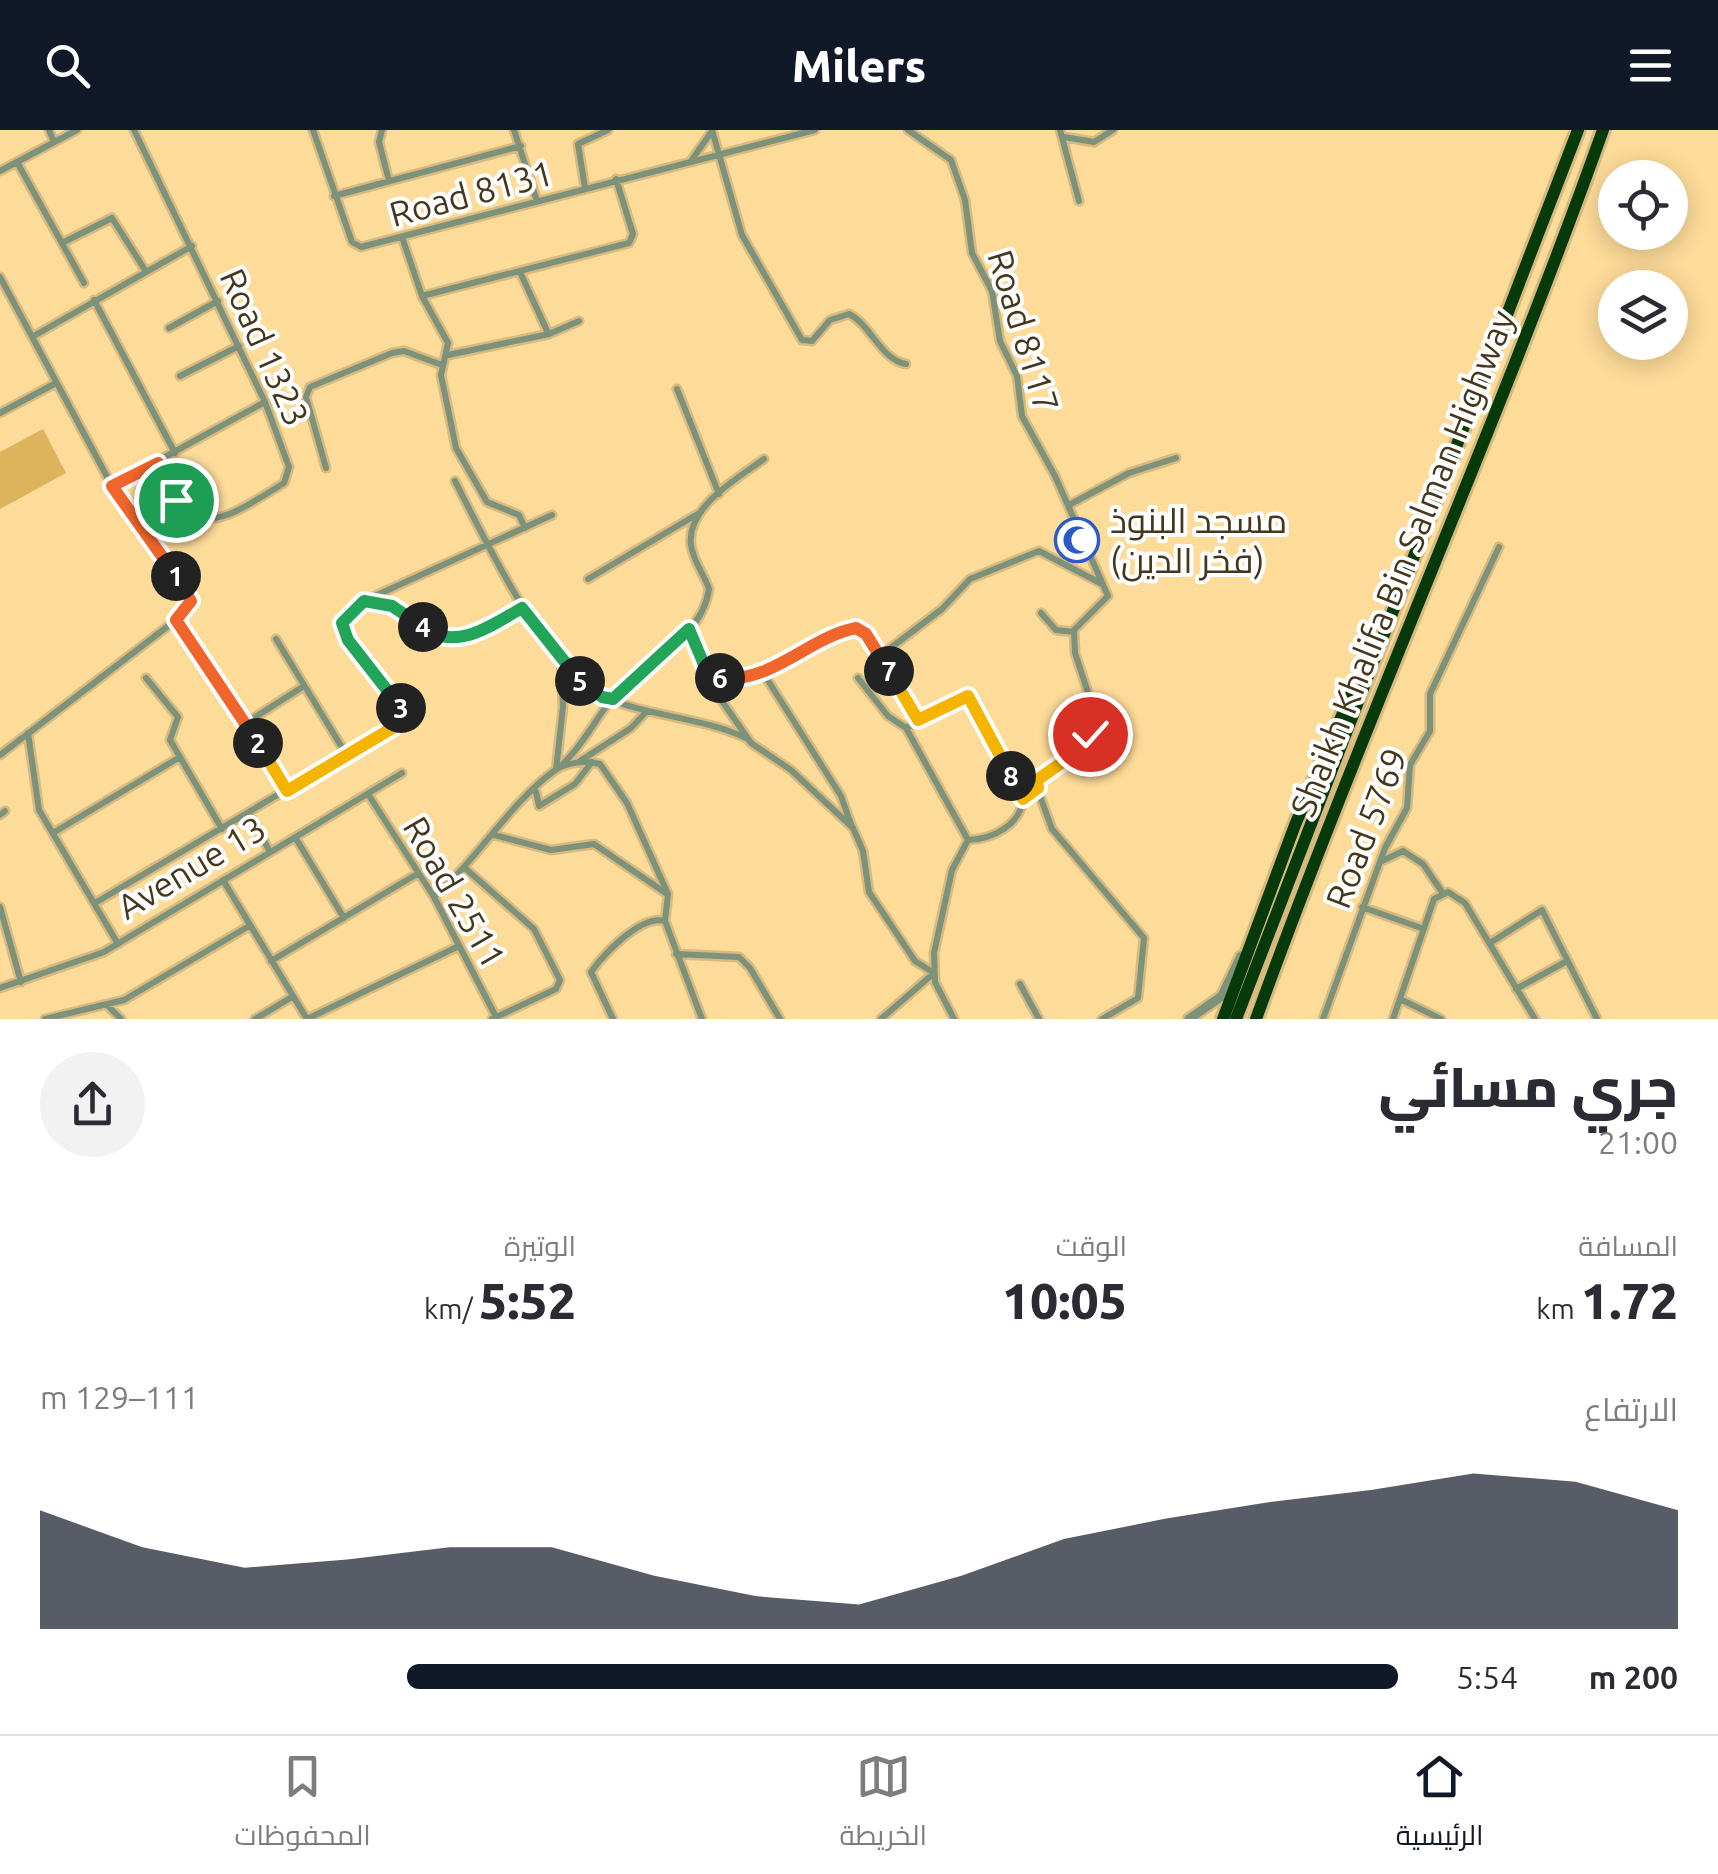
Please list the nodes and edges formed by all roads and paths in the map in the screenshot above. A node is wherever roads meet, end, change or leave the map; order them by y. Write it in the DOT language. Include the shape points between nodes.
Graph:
graph roads {
  1 [pos="49,130"];
  2 [pos="77,130"];
  3 [pos="134,130"];
  4 [pos="313,130"];
  5 [pos="382,130"];
  6 [pos="514,130"];
  7 [pos="608,130"];
  8 [pos="712,130"];
  9 [pos="816,130"];
  10 [pos="908,130"];
  11 [pos="1113,130"];
  12 [pos="1578,130"];
  13 [pos="1603,130"];
  14 [pos="1062,133"];
  15 [pos="54,142"];
  16 [pos="521,146"];
  17 [pos="720,155"];
  18 [pos="17,162"];
  19 [pos="690,162"];
  20 [pos="0,170"];
  21 [pos="616,179"];
  22 [pos="390,181"];
  23 [pos="585,188"];
  24 [pos="334,196"];
  25 [pos="537,201"];
  26 [pos="1080,201"];
  27 [pos="402,237"];
  28 [pos="62,243"];
  29 [pos="192,246"];
  30 [pos="146,270"];
  31 [pos="520,272"];
  32 [pos="0,277"];
  33 [pos="84,283"];
  34 [pos="422,296"];
  35 [pos="94,300"];
  36 [pos="218,301"];
  37 [pos="579,321"];
  38 [pos="169,328"];
  39 [pos="549,334"];
  40 [pos="32,337"];
  41 [pos="239,346"];
  42 [pos="448,355"];
  43 [pos="906,364"];
  44 [pos="442,366"];
  45 [pos="180,376"];
  46 [pos="56,383"];
  47 [pos="677,389"];
  48 [pos="265,402"];
  49 [pos="0,413"];
  50 [pos="175,453"];
  51 [pos="1176,458"];
  52 [pos="764,459"];
  53 [pos="158,463"];
  54 [pos="326,468"];
  55 [pos="455,481"];
  56 [pos="112,486"];
  57 [pos="718,494"];
  58 [pos="1068,505"];
  59 [pos="702,512"];
  60 [pos="552,515"];
  61 [pos="525,528"];
  62 [pos="488,546"];
  63 [pos="1498,547"];
  64 [pos="588,579"];
  65 [pos="1103,584"];
  66 [pos="1401,591"];
  67 [pos="364,601"];
  68 [pos="522,608"];
  69 [pos="1041,613"];
  70 [pos="176,620"];
  71 [pos="689,629"];
  72 [pos="1074,632"];
  73 [pos="276,640"];
  74 [pos="880,656"];
  75 [pos="560,657"];
  76 [pos="772,668"];
  77 [pos="708,674"];
  78 [pos="146,678"];
  79 [pos="858,678"];
  80 [pos="304,686"];
  81 [pos="613,699"];
  82 [pos="648,711"];
  83 [pos="918,720"];
  84 [pos="246,723"];
  85 [pos="906,728"];
  86 [pos="28,733"];
  87 [pos="748,739"];
  88 [pos="346,754"];
  89 [pos="0,755"];
  90 [pos="180,757"];
  91 [pos="579,762"];
  92 [pos="592,762"];
  93 [pos="556,770"];
  94 [pos="402,774"];
  95 [pos="1038,788"];
  96 [pos="287,791"];
  97 [pos="536,791"];
  98 [pos="368,794"];
  99 [pos="1023,799"];
  100 [pos="250,813"];
  101 [pos="222,828"];
  102 [pos="853,828"];
  103 [pos="53,833"];
  104 [pos="493,834"];
  105 [pos="295,837"];
  106 [pos="968,840"];
  107 [pos="270,852"];
  108 [pos="1379,862"];
  109 [pos="466,869"];
  110 [pos="418,874"];
  111 [pos="222,880"];
  112 [pos="1442,892"];
  113 [pos="668,894"];
  114 [pos="434,897"];
  115 [pos="95,903"];
  116 [pos="0,908"];
  117 [pos="1362,908"];
  118 [pos="344,918"];
  119 [pos="664,920"];
  120 [pos="1258,922"];
  121 [pos="249,926"];
  122 [pos="1424,929"];
  123 [pos="1490,943"];
  124 [pos="118,944"];
  125 [pos="10,945"];
  126 [pos="459,946"];
  127 [pos="0,948"];
  128 [pos="676,954"];
  129 [pos="271,962"];
  130 [pos="1566,962"];
  131 [pos="934,974"];
  132 [pos="21,982"];
  133 [pos="1020,984"];
  134 [pos="0,988"];
  135 [pos="1516,988"];
  136 [pos="292,996"];
  137 [pos="1400,998"];
  138 [pos="107,1005"];
  139 [pos="494,1018"];
  140 [pos="776,1018"];
  141 [pos="45,1019"];
  142 [pos="121,1019"];
  143 [pos="255,1019"];
  144 [pos="307,1019"];
  145 [pos="613,1019"];
  146 [pos="702,1019"];
  147 [pos="882,1019"];
  148 [pos="954,1019"];
  149 [pos="1039,1019"];
  150 [pos="1102,1019"];
  151 [pos="1190,1019"];
  152 [pos="1223,1019"];
  153 [pos="1236,1019"];
  154 [pos="1256,1019"];
  155 [pos="1323,1019"];
  156 [pos="1393,1019"];
  157 [pos="1441,1019"];
  158 [pos="1535,1019"];
  159 [pos="1597,1019"];
  1 -- 15 [label="street"];
  2 -- 15 [label="street"];
  3 -- 29 [label="street, Road 1323"];
  4 -- 24 [label="street, Road 8131"];
  5 -- 22 [label="street"];
  6 -- 16 [label="street"];
  7 -- 23 [label="street, Road 8131" via="578,144"];
  8 -- 17 [label="street"];
  8 -- 19 [label="street"];
  9 -- 17 [label="street, Road 8131"];
  10 -- 58 [label="street, Road 8117" via="951,160 1022,416"];
  11 -- 14 [label="street" via="1094,142"];
  12 -- 66 [label="highway, Shaikh Khalifa Bin Salman Highway"];
  13 -- 154 [label="highway, Shaikh Khalifa Bin Salman Highway"];
  14 -- 26 [label="street"];
  15 -- 18 [label="street"];
  16 -- 22 [label="street"];
  16 -- 25 [label="street"];
  17 -- 19 [label="street, Road 8131"];
  17 -- 43 [label="street" via="742,235 802,340 812,341 830,320 848,314 894,361"];
  18 -- 20 [label="street"];
  18 -- 28 [label="street"];
  19 -- 21 [label="street, Road 8131"];
  21 -- 23 [label="street, Road 8131"];
  21 -- 31 [label="street" via="632,241"];
  22 -- 24 [label="street"];
  23 -- 25 [label="street, Road 8131"];
  24 -- 27 [label="street, Road 8131" via="354,244"];
  25 -- 27 [label="street, Road 8131"];
  27 -- 34 [label="street"];
  28 -- 30 [label="street" via="112,218"];
  28 -- 33 [label="street"];
  29 -- 30 [label="street"];
  29 -- 36 [label="street, Road 1323"];
  30 -- 35 [label="street"];
  31 -- 34 [label="street"];
  31 -- 39 [label="street"];
  32 -- 40 [label="street"];
  34 -- 42 [label="street" via="447,339"];
  35 -- 40 [label="street"];
  35 -- 50 [label="street"];
  36 -- 38 [label="street"];
  36 -- 41 [label="street, Road 1323"];
  37 -- 39 [label="street"];
  39 -- 42 [label="street"];
  40 -- 46 [label="street"];
  41 -- 45 [label="street"];
  41 -- 48 [label="street, Road 1323"];
  42 -- 44 [label="street"];
  44 -- 54 [label="street" via="392,353 310,388 306,397"];
  44 -- 61 [label="street" via="460,454 487,502 519,515"];
  46 -- 49 [label="street"];
  46 -- 56 [label="street"];
  47 -- 57 [label="street"];
  48 -- 50 [label="street"];
  48 -- 53 [label="street, Road 1323" via="289,467 276,488 206,520 184,510"];
  50 -- 53 [label="street"];
  51 -- 58 [label="street" via="1129,472"];
  52 -- 57 [label="street"];
  53 -- 56 [label="street"];
  55 -- 62 [label="street"];
  56 -- 70 [label="street" via="190,594 189,608"];
  57 -- 59 [label="street"];
  58 -- 65 [label="street, Road 8117"];
  59 -- 64 [label="street"];
  59 -- 71 [label="street" via="691,543 709,588"];
  60 -- 61 [label="street"];
  61 -- 62 [label="street"];
  62 -- 67 [label="street"];
  62 -- 68 [label="street"];
  63 -- 108 [label="street, Road 5769" via="1430,694 1430,731 1410,765 1408,808"];
  65 -- 72 [label="street" via="1108,601"];
  65 -- 74 [label="street" via="1039,551 970,579"];
  66 -- 120 [label="highway"];
  66 -- 153 [label="highway, Shaikh Khalifa Bin Salman Highway"];
  67 -- 68 [label="street" via="392,606 442,639 480,632"];
  67 -- 88 [label="street" via="345,616 343,631 398,703 399,723"];
  68 -- 75 [label="street"];
  69 -- 72 [label="street" via="1056,630"];
  70 -- 84 [label="street"];
  70 -- 86 [label="street"];
  71 -- 77 [label="street"];
  71 -- 81 [label="street"];
  72 -- 95 [label="street" via="1097,720 1074,754 1037,780"];
  73 -- 80 [label="street"];
  74 -- 76 [label="street" via="866,634 850,628"];
  74 -- 83 [label="street"];
  75 -- 81 [label="street" via="585,686"];
  75 -- 93 [label="street"];
  76 -- 77 [label="street" via="735,679"];
  76 -- 102 [label="street" via="767,679 841,796"];
  77 -- 87 [label="street"];
  78 -- 90 [label="street" via="178,717 169,737"];
  79 -- 85 [label="street"];
  80 -- 84 [label="street"];
  80 -- 88 [label="street"];
  81 -- 82 [label="street"];
  81 -- 93 [label="street" via="582,746"];
  82 -- 87 [label="street" via="693,718"];
  82 -- 91 [label="street"];
  83 -- 85 [label="street"];
  83 -- 99 [label="street" via="968,696"];
  84 -- 96 [label="street"];
  85 -- 106 [label="street"];
  86 -- 89 [label="street"];
  86 -- 103 [label="street" via="35,800"];
  87 -- 102 [label="street"];
  88 -- 96 [label="street"];
  90 -- 101 [label="street"];
  90 -- 103 [label="street"];
  91 -- 92 [label="street"];
  91 -- 93 [label="street"];
  92 -- 97 [label="street" via="575,784 539,806"];
  92 -- 113 [label="street" via="627,803"];
  93 -- 97 [label="street"];
  94 -- 98 [label="street, Avenue 13"];
  95 -- 99 [label="street"];
  95 -- 150 [label="street" via="1052,829 1143,934 1139,994"];
  96 -- 100 [label="street"];
  97 -- 104 [label="street"];
  98 -- 105 [label="street, Avenue 13"];
  98 -- 110 [label="street, Road 2511"];
  99 -- 106 [label="street" via="1002,832"];
  100 -- 101 [label="street"];
  100 -- 107 [label="street"];
  101 -- 115 [label="street"];
  102 -- 131 [label="street" via="870,892 915,962"];
  103 -- 115 [label="street"];
  104 -- 109 [label="street"];
  104 -- 113 [label="street" via="552,850 594,844"];
  105 -- 107 [label="street, Avenue 13"];
  105 -- 118 [label="street"];
  106 -- 131 [label="street" via="948,884"];
  107 -- 111 [label="street, Avenue 13"];
  108 -- 112 [label="street" via="1403,851 1423,864"];
  108 -- 117 [label="street, Road 5769"];
  109 -- 114 [label="street"];
  109 -- 139 [label="street, Road 2511" via="534,929 560,980 556,989"];
  110 -- 114 [label="street, Road 2511"];
  110 -- 118 [label="street"];
  111 -- 121 [label="street"];
  111 -- 124 [label="street, Avenue 13"];
  112 -- 122 [label="street"];
  112 -- 123 [label="street" via="1458,897"];
  113 -- 119 [label="street"];
  114 -- 126 [label="street, Road 2511"];
  115 -- 124 [label="street"];
  116 -- 125 [label="street"];
  117 -- 122 [label="street"];
  117 -- 155 [label="street, Road 5769"];
  118 -- 129 [label="street"];
  119 -- 128 [label="street"];
  119 -- 145 [label="street" via="649,922 612,948 591,972"];
  120 -- 151 [label="street" via="1222,996"];
  120 -- 152 [label="highway"];
  121 -- 129 [label="street"];
  121 -- 138 [label="street" via="130,998"];
  122 -- 137 [label="street"];
  123 -- 130 [label="street" via="1539,910"];
  123 -- 135 [label="street"];
  124 -- 132 [label="street, Avenue 13"];
  125 -- 127 [label="street"];
  125 -- 132 [label="street"];
  126 -- 139 [label="street, Road 2511"];
  126 -- 144 [label="street"];
  128 -- 140 [label="street" via="738,956"];
  128 -- 146 [label="street"];
  129 -- 136 [label="street"];
  130 -- 135 [label="street"];
  130 -- 159 [label="street"];
  131 -- 147 [label="street"];
  131 -- 148 [label="street"];
  132 -- 134 [label="street, Avenue 13"];
  133 -- 149 [label="street"];
  135 -- 158 [label="street"];
  136 -- 143 [label="street"];
  136 -- 144 [label="street"];
  137 -- 156 [label="street"];
  137 -- 157 [label="street"];
  138 -- 141 [label="street"];
  138 -- 142 [label="street"];
}
